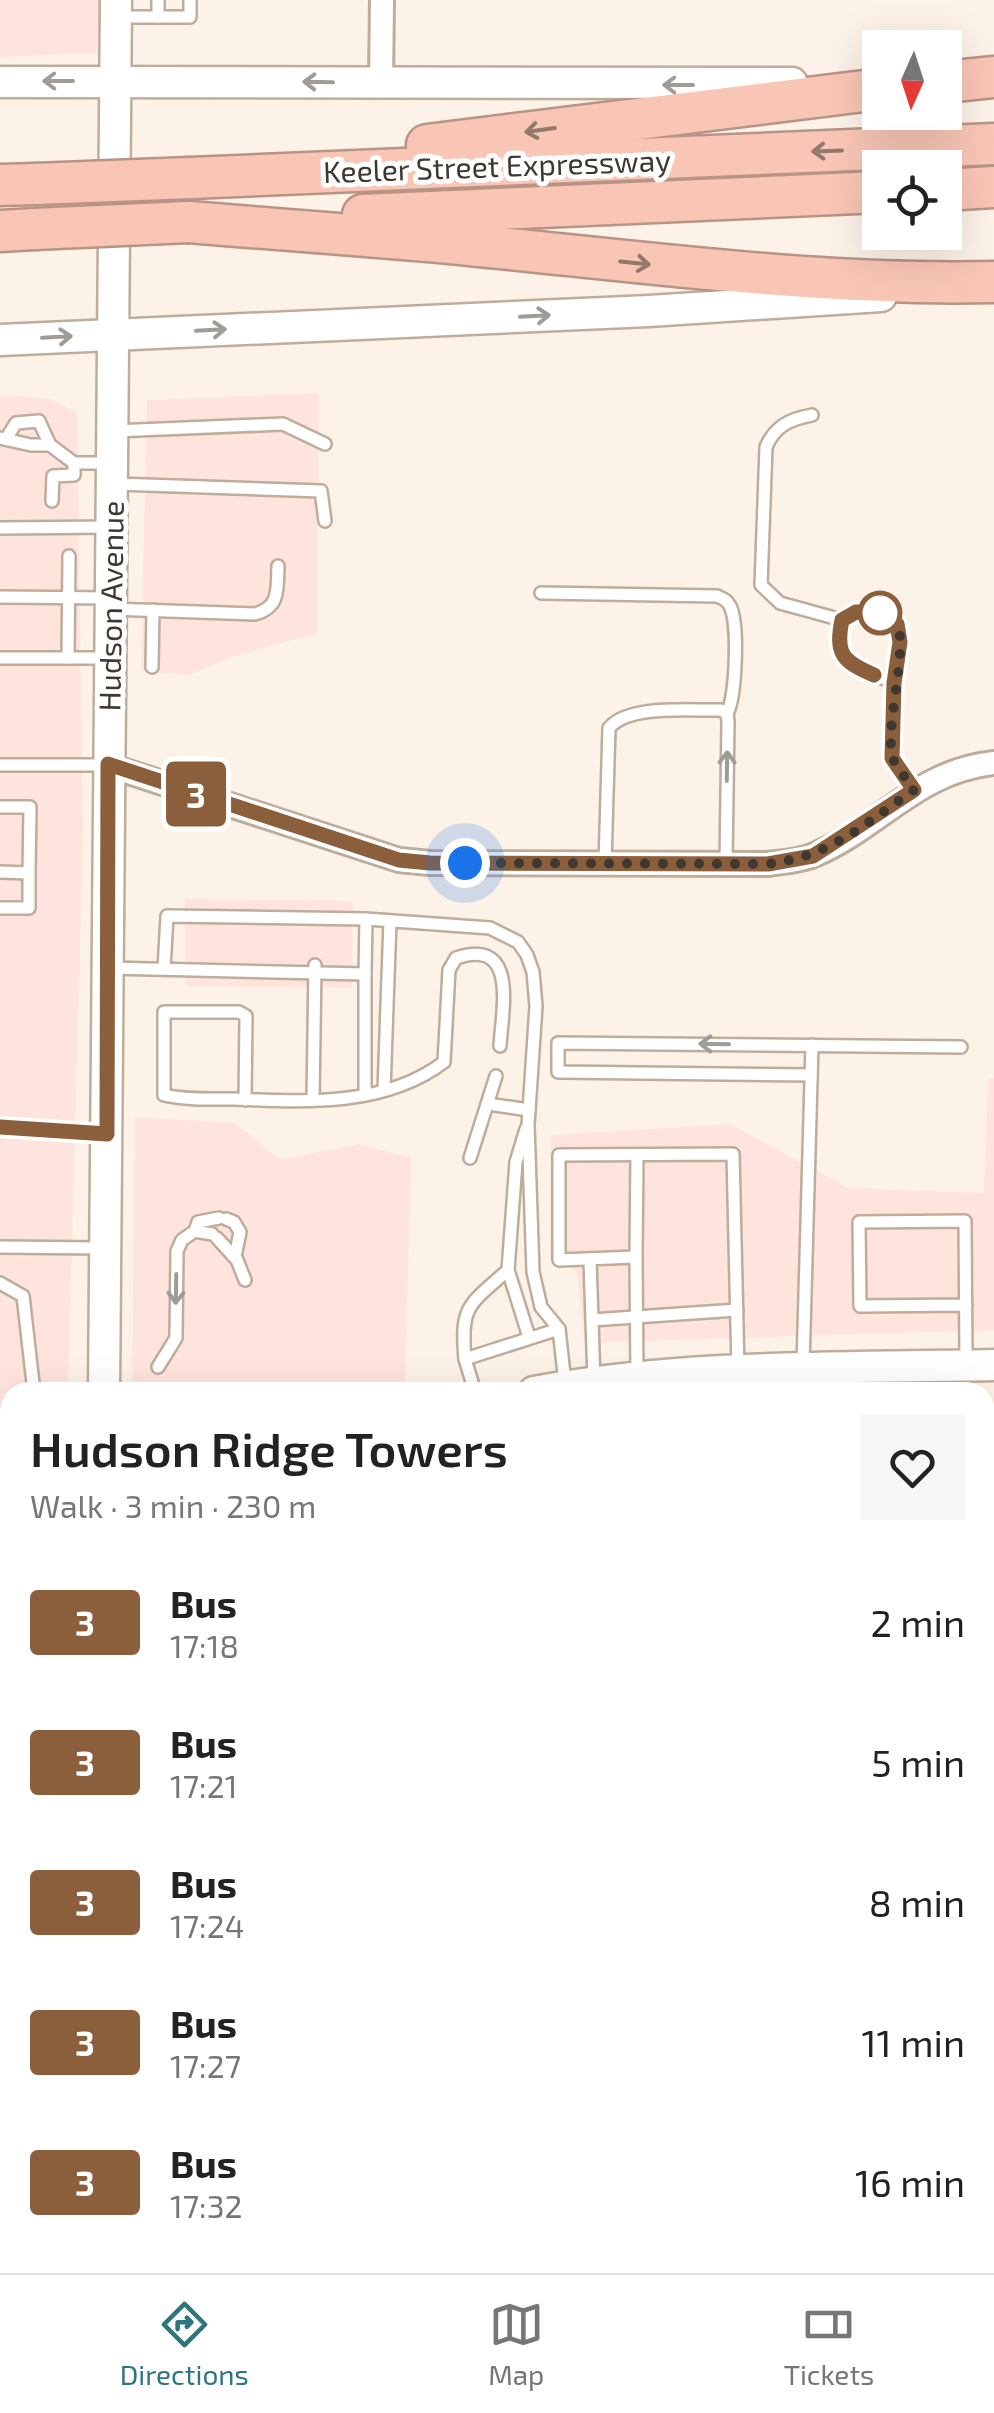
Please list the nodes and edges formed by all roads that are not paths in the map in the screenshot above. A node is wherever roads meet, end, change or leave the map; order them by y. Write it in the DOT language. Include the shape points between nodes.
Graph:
graph roads {
  1 [pos="158,0"];
  2 [pos="190,0"];
  3 [pos="382,0"];
  4 [pos="116,8"];
  5 [pos="158,17"];
  6 [pos="994,77"];
  7 [pos="962,79"];
  8 [pos="116,81"];
  9 [pos="862,81"];
  10 [pos="0,82"];
  11 [pos="381,83"];
  12 [pos="862,91"];
  13 [pos="994,144"];
  14 [pos="190,178"];
  15 [pos="18,185"];
  16 [pos="994,188"];
  17 [pos="962,189"];
  18 [pos="862,193"];
  19 [pos="189,222"];
  20 [pos="18,230"];
  21 [pos="994,285"];
  22 [pos="113,334"];
  23 [pos="0,340"];
  24 [pos="812,415"];
  25 [pos="112,432"];
  26 [pos="3,438"];
  27 [pos="325,444"];
  28 [pos="50,445"];
  29 [pos="74,463"];
  30 [pos="112,474"];
  31 [pos="52,501"];
  32 [pos="325,521"];
  33 [pos="111,527"];
  34 [pos="0,528"];
  35 [pos="68,556"];
  36 [pos="278,566"];
  37 [pos="541,593"];
  38 [pos="0,598"];
  39 [pos="68,598"];
  40 [pos="110,603"];
  41 [pos="153,610"];
  42 [pos="842,620"];
  43 [pos="0,658"];
  44 [pos="68,658"];
  45 [pos="109,658"];
  46 [pos="152,667"];
  47 [pos="894,683"];
  48 [pos="727,714"];
  49 [pos="994,763"];
  50 [pos="108,764"];
  51 [pos="0,765"];
  52 [pos="914,790"];
  53 [pos="0,807"];
  54 [pos="604,864"];
  55 [pos="726,864"];
  56 [pos="0,872"];
  57 [pos="29,873"];
  58 [pos="0,908"];
  59 [pos="366,920"];
  60 [pos="390,921"];
  61 [pos="107,968"];
  62 [pos="315,968"];
  63 [pos="164,969"];
  64 [pos="364,974"];
  65 [pos="812,1045"];
  66 [pos="500,1046"];
  67 [pos="962,1047"];
  68 [pos="811,1074"];
  69 [pos="496,1076"];
  70 [pos="384,1090"];
  71 [pos="365,1095"];
  72 [pos="246,1100"];
  73 [pos="313,1100"];
  74 [pos="488,1104"];
  75 [pos="529,1110"];
  76 [pos="528,1125"];
  77 [pos="0,1127"];
  78 [pos="107,1134"];
  79 [pos="637,1154"];
  80 [pos="470,1158"];
  81 [pos="194,1230"];
  82 [pos="0,1248"];
  83 [pos="106,1248"];
  84 [pos="235,1257"];
  85 [pos="636,1258"];
  86 [pos="590,1260"];
  87 [pos="508,1270"];
  88 [pos="245,1280"];
  89 [pos="0,1283"];
  90 [pos="966,1304"];
  91 [pos="737,1310"];
  92 [pos="636,1316"];
  93 [pos="592,1320"];
  94 [pos="558,1329"];
  95 [pos="529,1338"];
  96 [pos="465,1359"];
  97 [pos="980,1366"];
  98 [pos="158,1368"];
  99 [pos="738,1369"];
  100 [pos="802,1369"];
  101 [pos="33,1382"];
  102 [pos="104,1382"];
  103 [pos="472,1382"];
  104 [pos="603,1382"];
  105 [pos="605,1382"];
  106 [pos="606,1382"];
  107 [pos="623,1382"];
  1 -- 5 [label="lane"];
  2 -- 5 [label="lane" via="190,18"];
  3 -- 11 [label="street"];
  4 -- 5 [label="lane"];
  4 -- 8 [label="main road, Hudson Avenue"];
  6 -- 7 [label="highway"];
  8 -- 10 [label="main road, one-way"];
  11 -- 8 [label="main road, one-way"];
  8 -- 22 [label="main road, Hudson Avenue"];
  9 -- 11 [label="main road, one-way"];
  12 -- 14 [label="highway, one-way"];
  13 -- 14 [label="highway, Keeler Street Expressway, one-way"];
  14 -- 15 [label="highway, Keeler Street Expressway, bridge"];
  16 -- 17 [label="highway"];
  18 -- 19 [label="highway, Keeler Street Expressway"];
  19 -- 20 [label="highway, Keeler Street Expressway, bridge"];
  19 -- 21 [label="highway, one-way" via="791,278"];
  22 -- 21 [label="main road, one-way" via="753,305"];
  23 -- 22 [label="main road, one-way"];
  22 -- 25 [label="main road, Hudson Avenue"];
  24 -- 42 [label="lane" via="780,426 766,447 762,584 780,603"];
  25 -- 27 [label="lane" via="283,424"];
  25 -- 30 [label="main road, Hudson Avenue"];
  26 -- 28 [label="lane"];
  26 -- 28 [label="lane" via="16,422 39,421"];
  28 -- 29 [label="lane"];
  29 -- 30 [label="lane"];
  29 -- 31 [label="lane" via="74,475 53,476"];
  30 -- 32 [label="lane" via="320,491"];
  30 -- 33 [label="main road, Hudson Avenue"];
  33 -- 34 [label="lane"];
  33 -- 40 [label="main road, Hudson Avenue"];
  35 -- 39 [label="lane"];
  36 -- 41 [label="lane" via="276,600 268,610"];
  37 -- 48 [label="lane" via="724,599 732,620 734,686"];
  38 -- 39 [label="lane"];
  39 -- 40 [label="lane"];
  39 -- 44 [label="lane"];
  40 -- 41 [label="lane"];
  40 -- 45 [label="main road, Hudson Avenue"];
  41 -- 46 [label="lane"];
  42 -- 47 [label="lane" via="842,655"];
  42 -- 47 [label="lane" via="871,612 897,624"];
  43 -- 44 [label="lane"];
  44 -- 45 [label="lane"];
  45 -- 50 [label="main road, Hudson Avenue"];
  47 -- 52 [label="lane" via="892,758"];
  48 -- 54 [label="lane" via="617,718 609,728"];
  55 -- 48 [label="lane, one-way"];
  49 -- 52 [label="street" via="957,770"];
  50 -- 51 [label="lane"];
  50 -- 54 [label="street" via="399,860"];
  50 -- 61 [label="main road, Hudson Avenue"];
  52 -- 55 [label="street" via="813,856"];
  53 -- 57 [label="lane" via="30,808"];
  54 -- 55 [label="street"];
  56 -- 57 [label="lane"];
  57 -- 58 [label="lane" via="28,908"];
  59 -- 60 [label="lane"];
  59 -- 63 [label="lane" via="212,924 166,916"];
  59 -- 64 [label="lane"];
  60 -- 70 [label="lane"];
  60 -- 75 [label="lane" via="490,928 506,933 527,954 536,1006"];
  61 -- 63 [label="lane"];
  61 -- 78 [label="main road, Hudson Avenue"];
  62 -- 63 [label="lane"];
  62 -- 64 [label="lane"];
  62 -- 73 [label="lane"];
  64 -- 71 [label="lane"];
  65 -- 67 [label="lane"];
  65 -- 68 [label="lane"];
  65 -- 68 [label="lane, one-way" via="558,1042 558,1072"];
  66 -- 70 [label="lane" via="498,964 484,956 456,958 449,970 444,1062 421,1080"];
  68 -- 100 [label="lane"];
  69 -- 74 [label="lane"];
  70 -- 71 [label="lane"];
  71 -- 73 [label="lane"];
  72 -- 72 [label="lane" via="164,1096 164,1012 246,1016"];
  72 -- 73 [label="lane"];
  74 -- 75 [label="lane"];
  74 -- 80 [label="lane"];
  75 -- 76 [label="lane"];
  76 -- 87 [label="lane" via="516,1162"];
  76 -- 94 [label="lane" via="533,1272 541,1307"];
  77 -- 78 [label="lane"];
  78 -- 83 [label="main road, Hudson Avenue"];
  79 -- 85 [label="lane"];
  79 -- 86 [label="lane" via="559,1154 559,1260"];
  79 -- 91 [label="lane" via="734,1154"];
  81 -- 84 [label="lane" via="215,1236"];
  81 -- 84 [label="lane" via="198,1222 234,1222 240,1232"];
  81 -- 98 [label="lane, one-way" via="177,1252 176,1338"];
  82 -- 83 [label="lane"];
  83 -- 102 [label="main road, Hudson Avenue"];
  84 -- 88 [label="lane"];
  85 -- 86 [label="lane"];
  85 -- 92 [label="lane"];
  86 -- 93 [label="lane"];
  87 -- 95 [label="lane"];
  87 -- 96 [label="lane" via="464,1318"];
  89 -- 101 [label="lane" via="23,1296"];
  90 -- 90 [label="lane" via="965,1221 859,1222 860,1306"];
  90 -- 97 [label="lane"];
  91 -- 92 [label="lane"];
  91 -- 99 [label="lane"];
  92 -- 93 [label="lane"];
  92 -- 106 [label="lane"];
  93 -- 105 [label="lane"];
  94 -- 95 [label="lane"];
  94 -- 104 [label="lane"];
  95 -- 96 [label="lane"];
  96 -- 103 [label="lane"];
  97 -- 100 [label="main road"];
  99 -- 100 [label="main road"];
  99 -- 107 [label="main road"];
}
